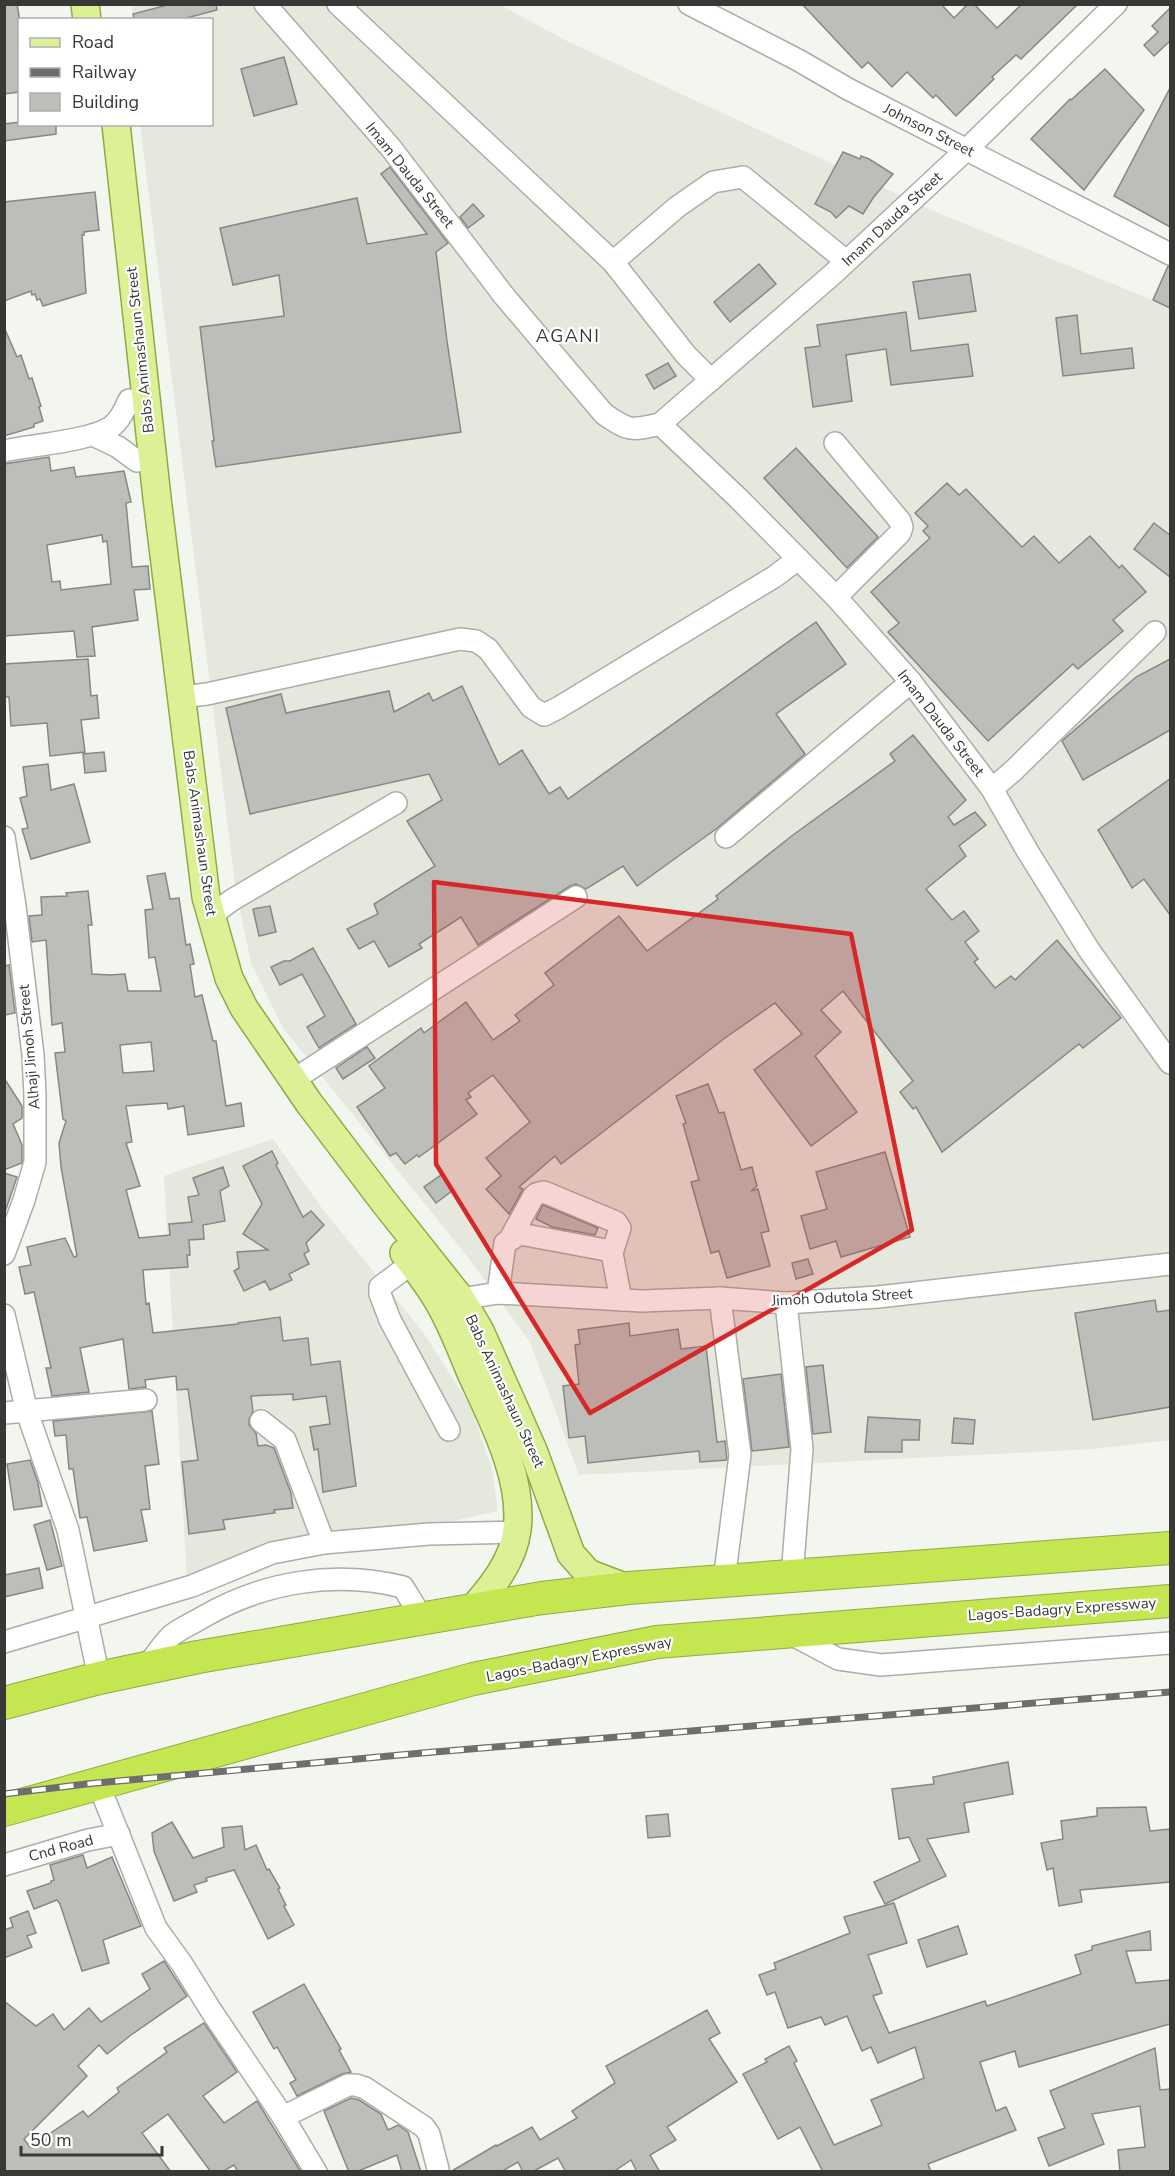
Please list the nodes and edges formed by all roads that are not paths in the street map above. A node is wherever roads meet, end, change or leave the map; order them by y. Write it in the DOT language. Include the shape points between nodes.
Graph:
graph roads {
  1 [pos="265,4"];
  2 [pos="338,4"];
  3 [pos="689,4"];
  4 [pos="1116,4"];
  5 [pos="100,126"];
  6 [pos="116,126"];
  7 [pos="966,150"];
  8 [pos="1170,254"];
  9 [pos="846,261"];
  10 [pos="613,262"];
  11 [pos="711,380"];
  12 [pos="129,400"];
  13 [pos="660,424"];
  14 [pos="93,435"];
  15 [pos="835,443"];
  16 [pos="4,451"];
  17 [pos="137,461"];
  18 [pos="798,559"];
  19 [pos="836,597"];
  20 [pos="1155,632"];
  21 [pos="911,682"];
  22 [pos="182,697"];
  23 [pos="178,737"];
  24 [pos="992,789"];
  25 [pos="396,803"];
  26 [pos="4,837"];
  27 [pos="726,837"];
  28 [pos="576,897"];
  29 [pos="210,916"];
  30 [pos="1170,1063"];
  31 [pos="293,1080"];
  32 [pos="511,1237"];
  33 [pos="612,1253"];
  34 [pos="4,1254"];
  35 [pos="412,1263"];
  36 [pos="1170,1264"];
  37 [pos="498,1293"];
  38 [pos="720,1298"];
  39 [pos="621,1300"];
  40 [pos="786,1303"];
  41 [pos="452,1304"];
  42 [pos="4,1315"];
  43 [pos="146,1400"];
  44 [pos="27,1412"];
  45 [pos="4,1413"];
  46 [pos="261,1421"];
  47 [pos="449,1431"];
  48 [pos="517,1532"];
  49 [pos="324,1543"];
  50 [pos="1170,1548"];
  51 [pos="792,1576"];
  52 [pos="724,1581"];
  53 [pos="628,1588"];
  54 [pos="1170,1601"];
  55 [pos="470,1612"];
  56 [pos="87,1616"];
  57 [pos="422,1618"];
  58 [pos="784,1631"];
  59 [pos="4,1642"];
  60 [pos="1170,1643"];
  61 [pos="145,1669"];
  62 [pos="99,1678"];
  63 [pos="4,1702"];
  64 [pos="98,1783"];
  65 [pos="4,1810"];
  66 [pos="119,1834"];
  67 [pos="4,1865"];
  68 [pos="283,2117"];
  69 [pos="438,2169"];
  70 [pos="316,2172"];
  1 -- 13 [label="street, Imam Dauda Street" via="391,148 505,297 604,414 635,430"];
  2 -- 10 [label="street"];
  3 -- 7 [label="street, Johnson Street"];
  4 -- 7 [label="street, Imam Dauda Street"];
  5 -- 12 [label="main road, Babs Animashaun Street"];
  6 -- 22 [label="main road, Babs Animashaun Street"];
  7 -- 8 [label="street, Johnson Street"];
  7 -- 9 [label="street, Imam Dauda Street"];
  9 -- 10 [label="street" via="743,177 713,182"];
  9 -- 11 [label="street, Imam Dauda Street"];
  10 -- 11 [label="street" via="686,355"];
  11 -- 13 [label="street, Imam Dauda Street"];
  12 -- 14 [label="street" via="119,420"];
  12 -- 17 [label="main road, Babs Animashaun Street"];
  13 -- 18 [label="street, Imam Dauda Street"];
  14 -- 16 [label="street"];
  14 -- 17 [label="street"];
  15 -- 19 [label="street" via="902,527"];
  17 -- 23 [label="main road, Babs Animashaun Street"];
  18 -- 19 [label="street, Imam Dauda Street"];
  18 -- 22 [label="street" via="765,583 543,715 531,707 488,649 476,641 460,639"];
  19 -- 21 [label="street, Imam Dauda Street"];
  20 -- 24 [label="street"];
  21 -- 24 [label="street, Imam Dauda Street"];
  21 -- 27 [label="street"];
  22 -- 23 [label="main road, Babs Animashaun Street"];
  23 -- 29 [label="main road, Babs Animashaun Street"];
  23 -- 35 [label="main road, Babs Animashaun Street" via="194,907 214,984 279,1088"];
  24 -- 30 [label="street, Imam Dauda Street" via="1089,950"];
  25 -- 29 [label="street"];
  26 -- 34 [label="street, Alhaji Jimoh Street" via="35,1095 34,1162"];
  28 -- 31 [label="street"];
  29 -- 31 [label="main road, Babs Animashaun Street" via="229,978 244,1008"];
  31 -- 41 [label="main road, Babs Animashaun Street" via="384,1202"];
  32 -- 33 [label="street" via="520,1234"];
  32 -- 33 [label="street" via="533,1197 543,1192 616,1222 620,1228"];
  32 -- 37 [label="street" via="505,1243"];
  33 -- 39 [label="street"];
  35 -- 41 [label="main road, Babs Animashaun Street"];
  35 -- 47 [label="street" via="386,1280 380,1294"];
  36 -- 40 [label="street, Jimoh Odutola Street" via="878,1297"];
  37 -- 39 [label="street, Jimoh Odutola Street"];
  37 -- 41 [label="street, Jimoh Odutola Street"];
  38 -- 39 [label="street, Jimoh Odutola Street"];
  38 -- 40 [label="street, Jimoh Odutola Street"];
  38 -- 52 [label="street" via="740,1455"];
  40 -- 51 [label="street" via="802,1449"];
  41 -- 48 [label="main road, Babs Animashaun Street" via="517,1491"];
  41 -- 53 [label="main road, Babs Animashaun Street" via="480,1331 533,1450 571,1554 588,1574"];
  42 -- 44 [label="street"];
  43 -- 44 [label="street"];
  44 -- 45 [label="street"];
  44 -- 56 [label="street" via="68,1530"];
  46 -- 49 [label="street" via="285,1440"];
  48 -- 49 [label="street" via="429,1533"];
  48 -- 55 [label="main road, Babs Animashaun Street" via="492,1587"];
  49 -- 56 [label="street" via="272,1553 192,1587"];
  50 -- 51 [label="highway"];
  51 -- 52 [label="highway"];
  52 -- 53 [label="highway"];
  53 -- 55 [label="highway" via="542,1598"];
  54 -- 58 [label="highway, Lagos-Badagry Expressway"];
  55 -- 57 [label="highway"];
  56 -- 59 [label="street"];
  56 -- 62 [label="street"];
  57 -- 61 [label="highway"];
  57 -- 61 [label="street" via="403,1587 376,1581 331,1578 274,1587 235,1600 171,1636"];
  58 -- 60 [label="street" via="838,1659 881,1665"];
  58 -- 64 [label="highway, Lagos-Badagry Expressway" via="657,1642 473,1678"];
  61 -- 62 [label="highway"];
  62 -- 63 [label="highway"];
  64 -- 65 [label="highway, Lagos-Badagry Expressway"];
  64 -- 66 [label="street"];
  66 -- 67 [label="street, Cnd Road"];
  66 -- 68 [label="street" via="156,1929"];
  68 -- 69 [label="street" via="348,2085 365,2088 424,2127"];
  68 -- 70 [label="street"];
}
